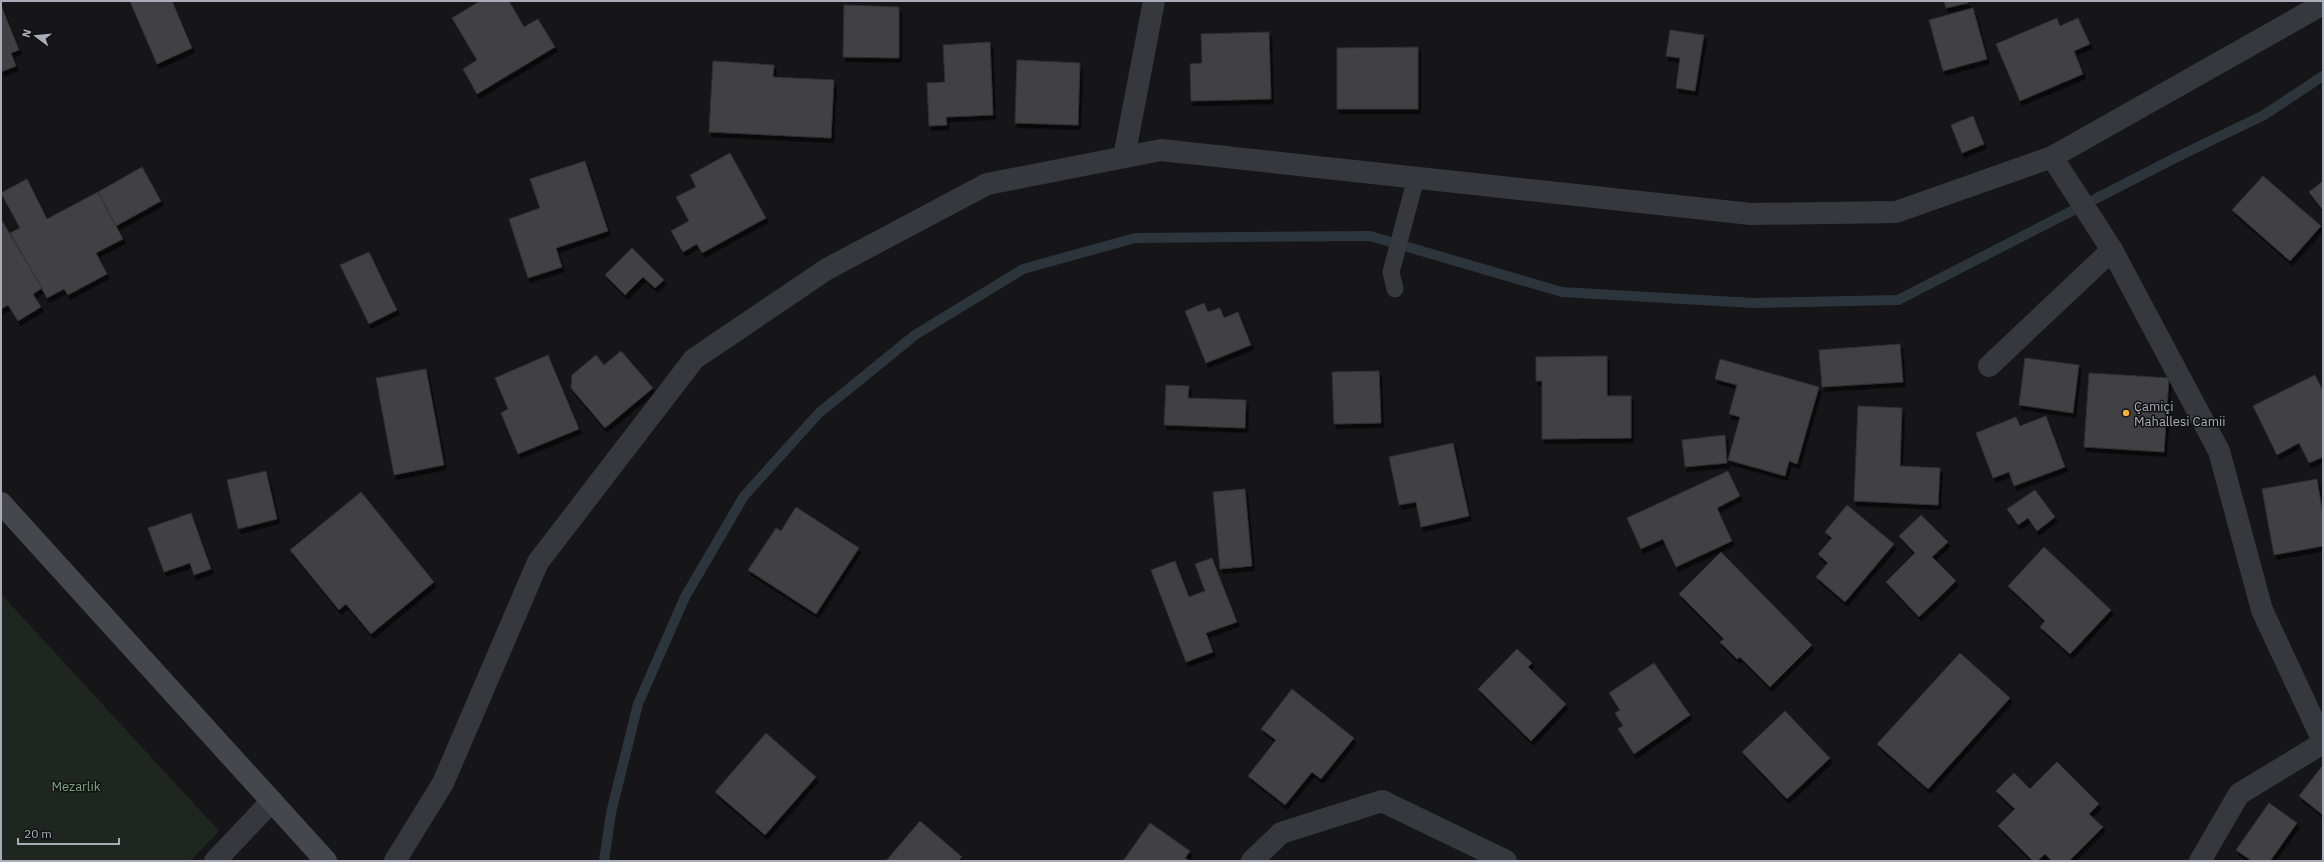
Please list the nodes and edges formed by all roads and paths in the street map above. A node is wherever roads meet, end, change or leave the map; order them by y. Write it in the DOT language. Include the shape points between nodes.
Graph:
graph roads {
  1 [pos="1154,1"];
  2 [pos="2323,4"];
  3 [pos="1124,157"];
  4 [pos="2052,157"];
  5 [pos="1416,178"];
  6 [pos="2112,250"];
  7 [pos="1395,289"];
  8 [pos="1989,366"];
  9 [pos="1,504"];
  10 [pos="2323,742"];
  11 [pos="272,801"];
  12 [pos="215,861"];
  13 [pos="326,861"];
  14 [pos="395,861"];
  15 [pos="1252,861"];
  16 [pos="1506,861"];
  17 [pos="2200,861"];
  1 -- 3 [label="street"];
  2 -- 4 [label="street"];
  3 -- 5 [label="street" via="1161,150"];
  3 -- 14 [label="street" via="987,184 827,269 694,359 538,562 443,783"];
  4 -- 5 [label="street" via="1896,212 1751,214"];
  4 -- 6 [label="street"];
  5 -- 7 [label="lane" via="1391,272"];
  6 -- 8 [label="street"];
  6 -- 10 [label="street" via="2219,451 2262,610"];
  9 -- 11 [label="main road"];
  10 -- 17 [label="street" via="2239,794"];
  11 -- 12 [label="street"];
  11 -- 13 [label="main road"];
  15 -- 16 [label="street" via="1281,833 1382,801"];
}
